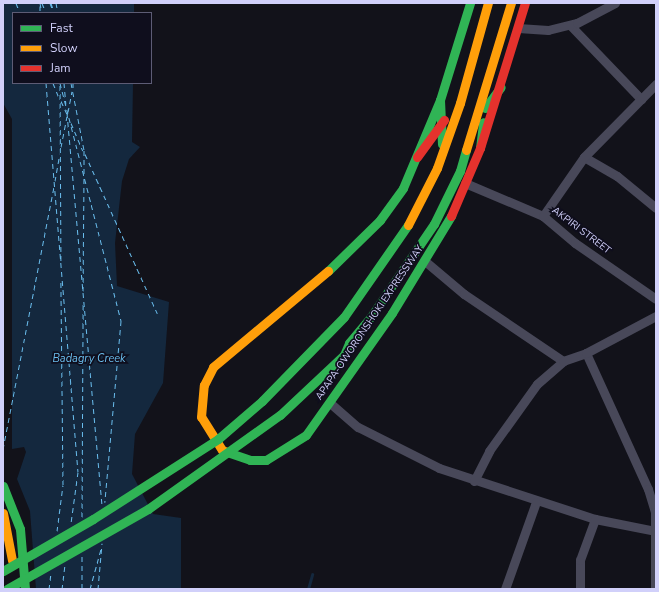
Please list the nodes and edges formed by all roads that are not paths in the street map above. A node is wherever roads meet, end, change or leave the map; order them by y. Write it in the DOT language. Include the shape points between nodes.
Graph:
graph roads {
  1 [pos="470,3"];
  2 [pos="488,3"];
  3 [pos="511,3"];
  4 [pos="525,3"];
  5 [pos="615,3"];
  6 [pos="570,25"];
  7 [pos="518,28"];
  8 [pos="488,84"];
  9 [pos="656,84"];
  10 [pos="501,87"];
  11 [pos="641,99"];
  12 [pos="440,100"];
  13 [pos="460,103"];
  14 [pos="484,110"];
  15 [pos="441,124"];
  16 [pos="470,140"];
  17 [pos="480,148"];
  18 [pos="417,157"];
  19 [pos="584,157"];
  20 [pos="437,168"];
  21 [pos="465,183"];
  22 [pos="656,208"];
  23 [pos="543,216"];
  24 [pos="426,262"];
  25 [pos="656,299"];
  26 [pos="656,316"];
  27 [pos="586,353"];
  28 [pos="563,361"];
  29 [pos="330,403"];
  30 [pos="474,481"];
  31 [pos="3,486"];
  32 [pos="536,502"];
  33 [pos="3,513"];
  34 [pos="595,519"];
  35 [pos="655,531"];
  36 [pos="3,571"];
  37 [pos="7,589"];
  38 [pos="14,589"];
  39 [pos="25,589"];
  40 [pos="505,589"];
  41 [pos="580,589"];
  42 [pos="655,589"];
  1 -- 12 [label="main road, APAPA-OWORONSHOKI EXPRESSWAY"];
  2 -- 13 [label="main road"];
  3 -- 8 [label="main road, APAPA-OWORONSHOKI EXPRESSWAY"];
  4 -- 7 [label="main road, APAPA-OWORONSHOKI EXPRESSWAY"];
  5 -- 6 [label="street"];
  6 -- 7 [label="street" via="536,31"];
  6 -- 11 [label="street"];
  7 -- 10 [label="main road, APAPA-OWORONSHOKI EXPRESSWAY"];
  8 -- 14 [label="main road"];
  8 -- 16 [label="main road, APAPA-OWORONSHOKI EXPRESSWAY"];
  9 -- 11 [label="street"];
  10 -- 14 [label="main road"];
  10 -- 17 [label="main road, APAPA-OWORONSHOKI EXPRESSWAY"];
  11 -- 19 [label="street"];
  12 -- 15 [label="main road"];
  12 -- 18 [label="main road, APAPA-OWORONSHOKI EXPRESSWAY"];
  13 -- 15 [label="main road"];
  13 -- 20 [label="main road"];
  14 -- 16 [label="main road"];
  14 -- 17 [label="main road"];
  15 -- 18 [label="main road"];
  15 -- 20 [label="main road" via="442,146"];
  16 -- 37 [label="main road, APAPA-OWORONSHOKI EXPRESSWAY, bridge" via="460,171 434,224 390,290 349,343 344,355 280,415 148,509"];
  17 -- 21 [label="main road, APAPA-OWORONSHOKI EXPRESSWAY"];
  18 -- 29 [label="main road, APAPA-OWORONSHOKI EXPRESSWAY" via="403,188 380,220 346,256 214,367 204,384 200,404 206,429 222,450 250,460 266,460 291,447 306,435"];
  19 -- 22 [label="street" via="618,176"];
  19 -- 23 [label="street"];
  20 -- 36 [label="main road, bridge" via="406,230 366,290 311,354 262,402 218,439 93,519"];
  21 -- 23 [label="street, AKPIRI STREET"];
  21 -- 24 [label="main road, APAPA-OWORONSHOKI EXPRESSWAY" via="444,231"];
  23 -- 25 [label="street, AKPIRI STREET" via="575,243"];
  24 -- 28 [label="street" via="464,294"];
  24 -- 29 [label="main road, APAPA-OWORONSHOKI EXPRESSWAY"];
  26 -- 27 [label="street"];
  27 -- 28 [label="street"];
  27 -- 35 [label="street" via="648,489 655,512"];
  28 -- 30 [label="street" via="537,384 490,451"];
  29 -- 30 [label="street" via="358,427 439,468"];
  30 -- 32 [label="street"];
  31 -- 39 [label="main road" via="20,528"];
  32 -- 34 [label="street"];
  32 -- 40 [label="street"];
  33 -- 38 [label="main road" via="11,548"];
  34 -- 35 [label="street"];
  34 -- 41 [label="street" via="580,560"];
  35 -- 42 [label="street"];
}
